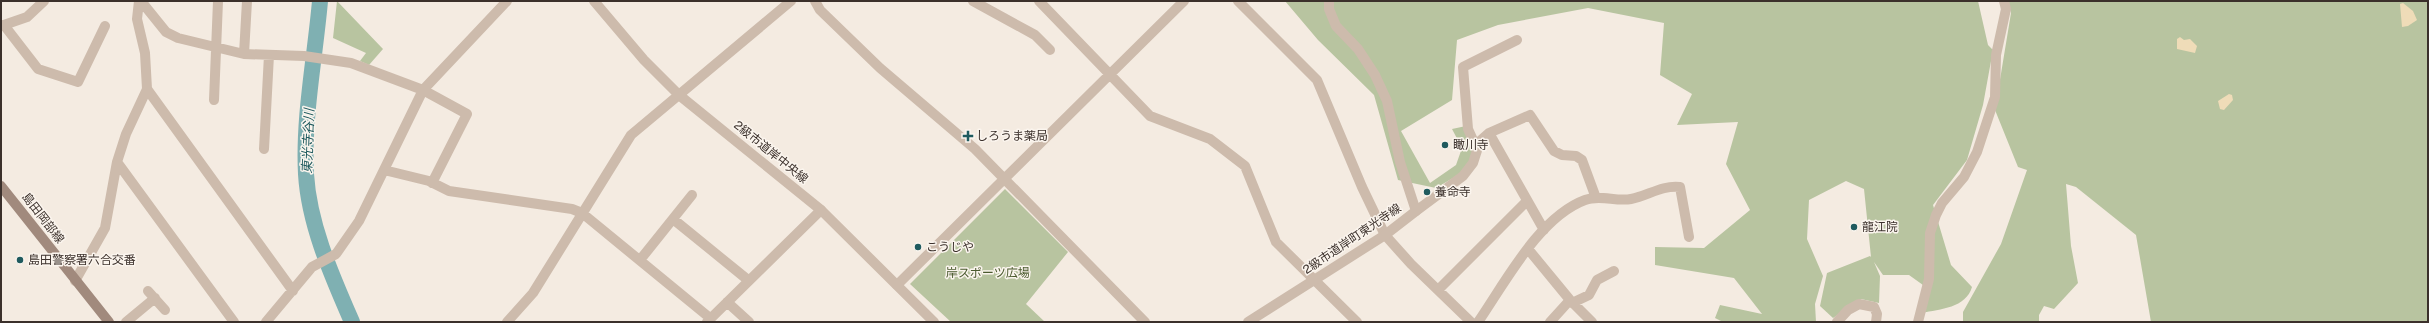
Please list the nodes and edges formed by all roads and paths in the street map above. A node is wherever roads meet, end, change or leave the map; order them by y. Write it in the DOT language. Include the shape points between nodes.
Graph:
graph roads {
  1 [pos="44,1"];
  2 [pos="140,1"];
  3 [pos="218,1"];
  4 [pos="247,1"];
  5 [pos="506,1"];
  6 [pos="594,1"];
  7 [pos="815,1"];
  8 [pos="973,1"];
  9 [pos="1039,1"];
  10 [pos="1184,1"];
  11 [pos="1238,1"];
  12 [pos="1329,1"];
  13 [pos="2004,1"];
  14 [pos="785,3"];
  15 [pos="3,26"];
  16 [pos="105,26"];
  17 [pos="1517,40"];
  18 [pos="216,49"];
  19 [pos="1050,50"];
  20 [pos="244,54"];
  21 [pos="269,55"];
  22 [pos="1110,75"];
  23 [pos="146,89"];
  24 [pos="423,90"];
  25 [pos="679,95"];
  26 [pos="214,100"];
  27 [pos="1489,133"];
  28 [pos="264,149"];
  29 [pos="1477,149"];
  30 [pos="117,162"];
  31 [pos="384,170"];
  32 [pos="1005,178"];
  33 [pos="432,183"];
  34 [pos="1,186"];
  35 [pos="692,195"];
  36 [pos="1596,198"];
  37 [pos="1527,201"];
  38 [pos="821,210"];
  39 [pos="1416,211"];
  40 [pos="582,213"];
  41 [pos="673,219"];
  42 [pos="1544,230"];
  43 [pos="1385,235"];
  44 [pos="1689,237"];
  45 [pos="1528,249"];
  46 [pos="640,260"];
  47 [pos="1614,271"];
  48 [pos="748,280"];
  49 [pos="1315,280"];
  50 [pos="75,281"];
  51 [pos="897,285"];
  52 [pos="1438,290"];
  53 [pos="293,291"];
  54 [pos="1571,301"];
  55 [pos="727,302"];
  56 [pos="165,310"];
  57 [pos="708,320"];
  58 [pos="511,321"];
  59 [pos="109,322"];
  60 [pos="126,322"];
  61 [pos="234,322"];
  62 [pos="266,322"];
  63 [pos="749,322"];
  64 [pos="934,322"];
  65 [pos="1145,322"];
  66 [pos="1248,322"];
  67 [pos="1357,322"];
  68 [pos="1471,322"];
  69 [pos="1478,322"];
  70 [pos="1550,322"];
  71 [pos="1592,322"];
  72 [pos="1837,322"];
  73 [pos="1876,322"];
  74 [pos="1918,322"];
  1 -- 15 [label="street" via="27,17"];
  2 -- 18 [label="street" via="166,32"];
  2 -- 23 [label="street" via="136,19 145,53"];
  3 -- 18 [label="street"];
  4 -- 20 [label="street"];
  5 -- 24 [label="street"];
  6 -- 25 [label="street, 2級市道岸中央線" via="644,60"];
  7 -- 32 [label="street" via="820,10 880,68"];
  8 -- 19 [label="street" via="1036,35"];
  9 -- 22 [label="street"];
  10 -- 22 [label="street"];
  11 -- 43 [label="street" via="1317,80"];
  12 -- 39 [label="street, 2級市道岸町東光寺線" via="1329,9 1336,26 1358,49 1375,75 1387,101 1400,162"];
  13 -- 74 [label="street" via="2006,8 1996,55 1995,97 1977,152 1964,177 1942,203 1936,215 1930,233 1929,279"];
  14 -- 25 [label="street"];
  15 -- 16 [label="street" via="38,68 78,82"];
  17 -- 29 [label="street" via="1463,67 1468,129"];
  18 -- 20 [label="street"];
  18 -- 26 [label="street"];
  20 -- 21 [label="street"];
  21 -- 24 [label="street" via="304,56 351,63"];
  21 -- 28 [label="street"];
  22 -- 32 [label="street"];
  22 -- 49 [label="street" via="1150,116 1210,139 1245,166 1276,242"];
  23 -- 30 [label="street"];
  23 -- 53 [label="street"];
  24 -- 31 [label="street"];
  24 -- 33 [label="street" via="467,114"];
  25 -- 38 [label="street, 2級市道岸中央線"];
  25 -- 40 [label="street" via="631,135"];
  27 -- 29 [label="street" via="1480,141"];
  27 -- 36 [label="street" via="1530,115 1554,151 1582,160"];
  27 -- 37 [label="street"];
  29 -- 39 [label="street" via="1473,163 1463,176"];
  30 -- 50 [label="street" via="105,228"];
  30 -- 61 [label="street"];
  31 -- 33 [label="street"];
  31 -- 53 [label="street" via="359,221 336,254 312,267"];
  32 -- 51 [label="street"];
  32 -- 65 [label="street"];
  33 -- 40 [label="street" via="449,191 572,209"];
  34 -- 50 [label="main road, 島田岡部線"];
  35 -- 41 [label="street"];
  36 -- 42 [label="street" via="1586,199 1564,212"];
  36 -- 44 [label="street" via="1630,199 1668,186 1680,187"];
  37 -- 42 [label="street"];
  37 -- 52 [label="street"];
  38 -- 48 [label="street"];
  38 -- 51 [label="street, 2級市道岸中央線"];
  39 -- 43 [label="street, 2級市道岸町東光寺線"];
  40 -- 46 [label="street"];
  40 -- 58 [label="street" via="533,293"];
  41 -- 46 [label="street"];
  41 -- 48 [label="street"];
  42 -- 45 [label="street"];
  43 -- 49 [label="street, 2級市道岸町東光寺線"];
  43 -- 52 [label="street"];
  45 -- 54 [label="street"];
  45 -- 69 [label="street"];
  46 -- 57 [label="street"];
  47 -- 54 [label="street" via="1597,280 1589,295"];
  48 -- 55 [label="street"];
  49 -- 66 [label="street, 2級市道岸町東光寺線"];
  49 -- 67 [label="street"];
  50 -- 59 [label="main road, 島田岡部線"];
  51 -- 64 [label="street, 2級市道岸中央線"];
  52 -- 68 [label="street"];
  53 -- 62 [label="street"];
  54 -- 70 [label="street"];
  54 -- 71 [label="street"];
  55 -- 57 [label="street"];
  55 -- 63 [label="street"];
  56 -- 60 [label="street" via="152,295"];
  72 -- 73 [label="street" via="1848,310 1859,304 1874,307 1877,314"];
}
